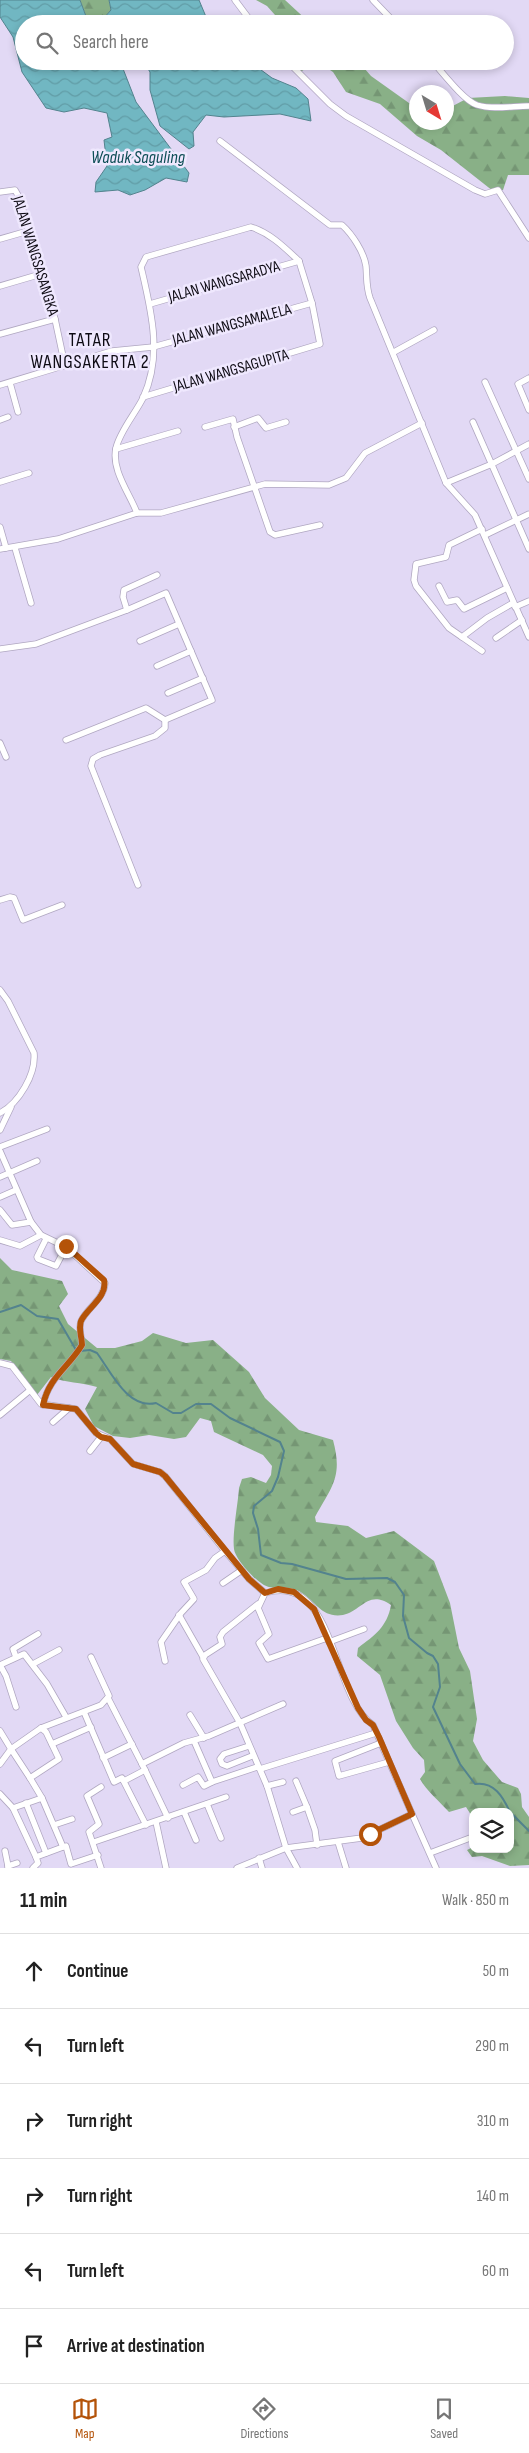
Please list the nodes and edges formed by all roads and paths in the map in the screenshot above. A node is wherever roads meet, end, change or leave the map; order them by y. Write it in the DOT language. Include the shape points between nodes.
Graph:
graph roads {
  1 [pos="235,0"];
  2 [pos="373,0"];
  3 [pos="246,15"];
  4 [pos="387,15"];
  5 [pos="296,70"];
  6 [pos="440,70"];
  7 [pos="529,106"];
  8 [pos="220,141"];
  9 [pos="0,192"];
  10 [pos="529,223"];
  11 [pos="522,226"];
  12 [pos="28,230"];
  13 [pos="529,238"];
  14 [pos="0,239"];
  15 [pos="299,261"];
  16 [pos="42,274"];
  17 [pos="0,286"];
  18 [pos="312,303"];
  19 [pos="150,304"];
  20 [pos="54,319"];
  21 [pos="434,330"];
  22 [pos="0,334"];
  23 [pos="153,347"];
  24 [pos="394,352"];
  25 [pos="65,366"];
  26 [pos="529,378"];
  27 [pos="485,382"];
  28 [pos="10,383"];
  29 [pos="0,385"];
  30 [pos="143,397"];
  31 [pos="529,410"];
  32 [pos="18,412"];
  33 [pos="8,417"];
  34 [pos="0,420"];
  35 [pos="286,422"];
  36 [pos="472,422"];
  37 [pos="422,423"];
  38 [pos="205,427"];
  39 [pos="234,427"];
  40 [pos="178,431"];
  41 [pos="529,444"];
  42 [pos="116,449"];
  43 [pos="517,451"];
  44 [pos="492,464"];
  45 [pos="29,473"];
  46 [pos="529,479"];
  47 [pos="0,482"];
  48 [pos="446,483"];
  49 [pos="254,487"];
  50 [pos="136,510"];
  51 [pos="529,514"];
  52 [pos="514,520"];
  53 [pos="320,525"];
  54 [pos="0,527"];
  55 [pos="483,532"];
  56 [pos="15,548"];
  57 [pos="3,549"];
  58 [pos="529,549"];
  59 [pos="157,575"];
  60 [pos="439,586"];
  61 [pos="507,588"];
  62 [pos="529,601"];
  63 [pos="31,603"];
  64 [pos="514,605"];
  65 [pos="128,610"];
  66 [pos="522,620"];
  67 [pos="179,624"];
  68 [pos="462,637"];
  69 [pos="529,637"];
  70 [pos="496,638"];
  71 [pos="140,641"];
  72 [pos="0,649"];
  73 [pos="191,651"];
  74 [pos="482,651"];
  75 [pos="157,666"];
  76 [pos="203,678"];
  77 [pos="168,693"];
  78 [pos="165,720"];
  79 [pos="66,740"];
  80 [pos="0,743"];
  81 [pos="6,757"];
  82 [pos="138,885"];
  83 [pos="0,900"];
  84 [pos="62,905"];
  85 [pos="0,990"];
  86 [pos="10,1107"];
  87 [pos="0,1113"];
  88 [pos="0,1130"];
  89 [pos="48,1130"];
  90 [pos="0,1147"];
  91 [pos="0,1151"];
  92 [pos="38,1161"];
  93 [pos="9,1173"];
  94 [pos="0,1177"];
  95 [pos="16,1190"];
  96 [pos="0,1197"];
  97 [pos="0,1210"];
  98 [pos="31,1222"];
  99 [pos="43,1237"];
  100 [pos="0,1240"];
  101 [pos="66,1246"];
  102 [pos="0,1364"];
  103 [pos="29,1391"];
  104 [pos="43,1405"];
  105 [pos="69,1408"];
  106 [pos="0,1415"];
  107 [pos="53,1422"];
  108 [pos="101,1437"];
  109 [pos="90,1451"];
  110 [pos="225,1551"];
  111 [pos="242,1570"];
  112 [pos="223,1583"];
  113 [pos="265,1593"];
  114 [pos="258,1604"];
  115 [pos="179,1615"];
  116 [pos="364,1629"];
  117 [pos="38,1634"];
  118 [pos="328,1640"];
  119 [pos="59,1650"];
  120 [pos="16,1657"];
  121 [pos="91,1657"];
  122 [pos="203,1657"];
  123 [pos="166,1661"];
  124 [pos="33,1664"];
  125 [pos="0,1665"];
  126 [pos="6,1676"];
  127 [pos="0,1679"];
  128 [pos="108,1698"];
  129 [pos="283,1704"];
  130 [pos="16,1707"];
  131 [pos="84,1712"];
  132 [pos="190,1715"];
  133 [pos="66,1717"];
  134 [pos="240,1723"];
  135 [pos="91,1727"];
  136 [pos="41,1728"];
  137 [pos="0,1731"];
  138 [pos="376,1733"];
  139 [pos="204,1738"];
  140 [pos="194,1741"];
  141 [pos="381,1743"];
  142 [pos="52,1744"];
  143 [pos="132,1744"];
  144 [pos="249,1746"];
  145 [pos="11,1749"];
  146 [pos="252,1756"];
  147 [pos="103,1758"];
  148 [pos="389,1762"];
  149 [pos="0,1764"];
  150 [pos="142,1764"];
  151 [pos="259,1768"];
  152 [pos="145,1770"];
  153 [pos="30,1778"];
  154 [pos="124,1781"];
  155 [pos="296,1781"];
  156 [pos="212,1782"];
  157 [pos="282,1782"];
  158 [pos="183,1785"];
  159 [pos="267,1786"];
  160 [pos="101,1787"];
  161 [pos="0,1794"];
  162 [pos="226,1797"];
  163 [pos="42,1798"];
  164 [pos="26,1803"];
  165 [pos="207,1804"];
  166 [pos="307,1807"];
  167 [pos="14,1808"];
  168 [pos="184,1812"];
  169 [pos="293,1812"];
  170 [pos="412,1814"];
  171 [pos="168,1818"];
  172 [pos="72,1819"];
  173 [pos="156,1822"];
  174 [pos="54,1825"];
  175 [pos="146,1825"];
  176 [pos="221,1838"];
  177 [pos="469,1838"];
  178 [pos="196,1840"];
  179 [pos="94,1842"];
  180 [pos="338,1842"];
  181 [pos="317,1845"];
  182 [pos="63,1847"];
  183 [pos="286,1848"];
  184 [pos="5,1851"];
  185 [pos="46,1853"];
  186 [pos="430,1853"];
  187 [pos="98,1856"];
  188 [pos="36,1857"];
  189 [pos="259,1858"];
  190 [pos="17,1863"];
  191 [pos="8,1867"];
  192 [pos="33,1868"];
  193 [pos="102,1868"];
  194 [pos="166,1868"];
  195 [pos="236,1868"];
  196 [pos="262,1868"];
  197 [pos="297,1868"];
  198 [pos="346,1868"];
  199 [pos="436,1868"];
  1 -- 3 [label="street"];
  2 -- 4 [label="street"];
  5 -- 11 [label="street" via="346,116 474,190 485,194 498,190"];
  6 -- 7 [label="street" via="468,100 477,105"];
  8 -- 24 [label="street" via="330,226 342,225 349,233 364,258 370,298"];
  9 -- 12 [label="street, JALAN WANGSASANGKA" via="15,190"];
  10 -- 11 [label="street"];
  11 -- 13 [label="street"];
  12 -- 14 [label="street"];
  12 -- 16 [label="street, JALAN WANGSASANGKA"];
  15 -- 18 [label="street"];
  15 -- 19 [label="street, JALAN WANGSARADYA"];
  15 -- 19 [label="street" via="262,230 242,229 146,257 140,267"];
  16 -- 17 [label="street"];
  16 -- 20 [label="street, JALAN WANGSASANGKA"];
  18 -- 23 [label="street, JALAN WANGSAMALELA"];
  18 -- 30 [label="street, JALAN WANGSAGUPITA" via="321,340 318,346"];
  19 -- 23 [label="street" via="154,321"];
  20 -- 22 [label="street"];
  20 -- 25 [label="street, JALAN WANGSASANGKA"];
  21 -- 24 [label="street"];
  23 -- 25 [label="street, JALAN WANGSAMALELA" via="112,351"];
  23 -- 30 [label="street"];
  24 -- 37 [label="street"];
  25 -- 28 [label="street, JALAN WANGSAMALELA"];
  26 -- 31 [label="street" via="518,384"];
  27 -- 43 [label="street"];
  28 -- 29 [label="street, JALAN WANGSAMALELA"];
  28 -- 32 [label="street"];
  30 -- 42 [label="street"];
  33 -- 34 [label="street"];
  35 -- 39 [label="street" via="266,428 258,418"];
  36 -- 44 [label="street"];
  37 -- 48 [label="street"];
  37 -- 49 [label="street" via="365,453 346,478 329,486 265,484"];
  38 -- 39 [label="street" via="232,418"];
  39 -- 49 [label="street"];
  40 -- 42 [label="street"];
  41 -- 43 [label="street"];
  42 -- 50 [label="street" via="116,463"];
  43 -- 44 [label="street"];
  43 -- 46 [label="street"];
  44 -- 48 [label="street"];
  44 -- 52 [label="street"];
  45 -- 47 [label="street"];
  48 -- 55 [label="street" via="476,514"];
  49 -- 50 [label="street" via="161,513"];
  49 -- 53 [label="street" via="272,534"];
  50 -- 56 [label="street" via="75,535"];
  51 -- 52 [label="street"];
  52 -- 55 [label="street"];
  52 -- 58 [label="street"];
  54 -- 57 [label="street"];
  55 -- 61 [label="street"];
  55 -- 68 [label="street" via="449,545 446,557 416,564 416,586 444,622"];
  56 -- 57 [label="street"];
  56 -- 63 [label="street"];
  59 -- 65 [label="street" via="124,590"];
  60 -- 61 [label="street" via="447,602 457,600 464,609"];
  61 -- 64 [label="street"];
  62 -- 64 [label="street"];
  64 -- 66 [label="street"];
  64 -- 68 [label="street" via="487,618"];
  65 -- 67 [label="street" via="166,594"];
  65 -- 72 [label="street" via="36,644"];
  66 -- 69 [label="street"];
  66 -- 70 [label="street"];
  67 -- 71 [label="street"];
  67 -- 73 [label="street"];
  68 -- 74 [label="street"];
  73 -- 75 [label="street"];
  73 -- 76 [label="street"];
  76 -- 77 [label="street"];
  76 -- 78 [label="street" via="212,700"];
  78 -- 79 [label="street" via="146,708"];
  78 -- 82 [label="street" via="165,728 156,736 100,755 93,759 91,766"];
  80 -- 81 [label="street"];
  83 -- 84 [label="street" via="14,898 23,920"];
  85 -- 86 [label="street" via="34,1056 30,1075"];
  86 -- 87 [label="street"];
  86 -- 88 [label="street"];
  89 -- 90 [label="street"];
  91 -- 93 [label="street"];
  92 -- 93 [label="street"];
  93 -- 94 [label="street"];
  93 -- 95 [label="street"];
  95 -- 96 [label="street"];
  95 -- 98 [label="street"];
  97 -- 98 [label="street" via="12,1225"];
  98 -- 99 [label="street"];
  99 -- 100 [label="street" via="20,1246"];
  99 -- 101 [label="street"];
  99 -- 101 [label="street" via="37,1258 55,1266"];
  101 -- 104 [label="street" via="105,1283 101,1295 81,1321 82,1345 72,1362 48,1386"];
  102 -- 103 [label="street" via="12,1366"];
  103 -- 104 [label="street"];
  103 -- 106 [label="street"];
  104 -- 105 [label="street"];
  105 -- 107 [label="street"];
  105 -- 108 [label="street" via="78,1410"];
  108 -- 109 [label="street"];
  108 -- 110 [label="street" via="110,1439 133,1464 165,1476"];
  110 -- 111 [label="street"];
  110 -- 115 [label="street" via="206,1570 184,1582 194,1599"];
  111 -- 112 [label="street"];
  111 -- 113 [label="street"];
  113 -- 114 [label="street"];
  113 -- 118 [label="street" via="278,1589 302,1597 318,1615"];
  114 -- 118 [label="street" via="270,1634 259,1643 268,1659"];
  114 -- 122 [label="street" via="223,1632 220,1636 222,1644"];
  115 -- 122 [label="street"];
  115 -- 123 [label="street" via="161,1644"];
  116 -- 118 [label="street"];
  117 -- 120 [label="street" via="13,1649"];
  118 -- 138 [label="street" via="358,1708"];
  119 -- 124 [label="street"];
  120 -- 124 [label="street" via="24,1654"];
  120 -- 125 [label="street"];
  121 -- 128 [label="street"];
  122 -- 134 [label="street"];
  124 -- 133 [label="street"];
  125 -- 126 [label="street"];
  126 -- 127 [label="street"];
  126 -- 130 [label="street"];
  128 -- 131 [label="street"];
  128 -- 143 [label="street"];
  129 -- 134 [label="street"];
  131 -- 133 [label="street"];
  131 -- 135 [label="street"];
  132 -- 139 [label="street"];
  133 -- 136 [label="street"];
  134 -- 139 [label="street"];
  134 -- 144 [label="street"];
  135 -- 142 [label="street"];
  135 -- 147 [label="street"];
  136 -- 142 [label="street"];
  136 -- 145 [label="street"];
  137 -- 145 [label="street"];
  138 -- 141 [label="street"];
  138 -- 151 [label="street"];
  139 -- 140 [label="street"];
  140 -- 150 [label="street"];
  140 -- 156 [label="street"];
  141 -- 148 [label="street"];
  141 -- 148 [label="street" via="335,1760 339,1776"];
  142 -- 153 [label="street" via="60,1759"];
  143 -- 147 [label="street"];
  143 -- 150 [label="street"];
  144 -- 146 [label="street"];
  144 -- 146 [label="street" via="224,1754 220,1759 227,1766"];
  145 -- 149 [label="street"];
  145 -- 153 [label="street"];
  146 -- 151 [label="street"];
  147 -- 154 [label="street" via="114,1782 122,1778"];
  148 -- 170 [label="street"];
  150 -- 152 [label="street"];
  151 -- 156 [label="street"];
  151 -- 159 [label="street"];
  152 -- 154 [label="street"];
  152 -- 171 [label="street"];
  153 -- 163 [label="street"];
  154 -- 175 [label="street"];
  155 -- 166 [label="street"];
  156 -- 158 [label="street" via="204,1786 198,1777"];
  157 -- 159 [label="street"];
  159 -- 183 [label="street"];
  160 -- 179 [label="street" via="87,1796 99,1824 89,1832"];
  161 -- 167 [label="street"];
  162 -- 165 [label="street"];
  163 -- 164 [label="street"];
  163 -- 174 [label="street"];
  164 -- 167 [label="street"];
  164 -- 185 [label="street"];
  165 -- 168 [label="street"];
  165 -- 176 [label="street"];
  166 -- 169 [label="street"];
  166 -- 181 [label="street"];
  167 -- 188 [label="street"];
  168 -- 171 [label="street"];
  168 -- 178 [label="street"];
  170 -- 180 [label="street" via="362,1838"];
  170 -- 186 [label="street"];
  171 -- 173 [label="street"];
  172 -- 174 [label="street"];
  173 -- 175 [label="street"];
  173 -- 194 [label="street"];
  174 -- 182 [label="street"];
  175 -- 179 [label="street"];
  177 -- 186 [label="street"];
  179 -- 187 [label="street"];
  180 -- 181 [label="street"];
  180 -- 198 [label="street"];
  181 -- 183 [label="street"];
  182 -- 185 [label="street"];
  182 -- 187 [label="street" via="66,1846 72,1864"];
  183 -- 189 [label="street"];
  183 -- 197 [label="street"];
  184 -- 191 [label="street"];
  185 -- 188 [label="street"];
  186 -- 199 [label="street"];
  187 -- 193 [label="street"];
  188 -- 192 [label="street" via="38,1863"];
  189 -- 195 [label="street"];
  189 -- 196 [label="street"];
  190 -- 191 [label="street"];
}
